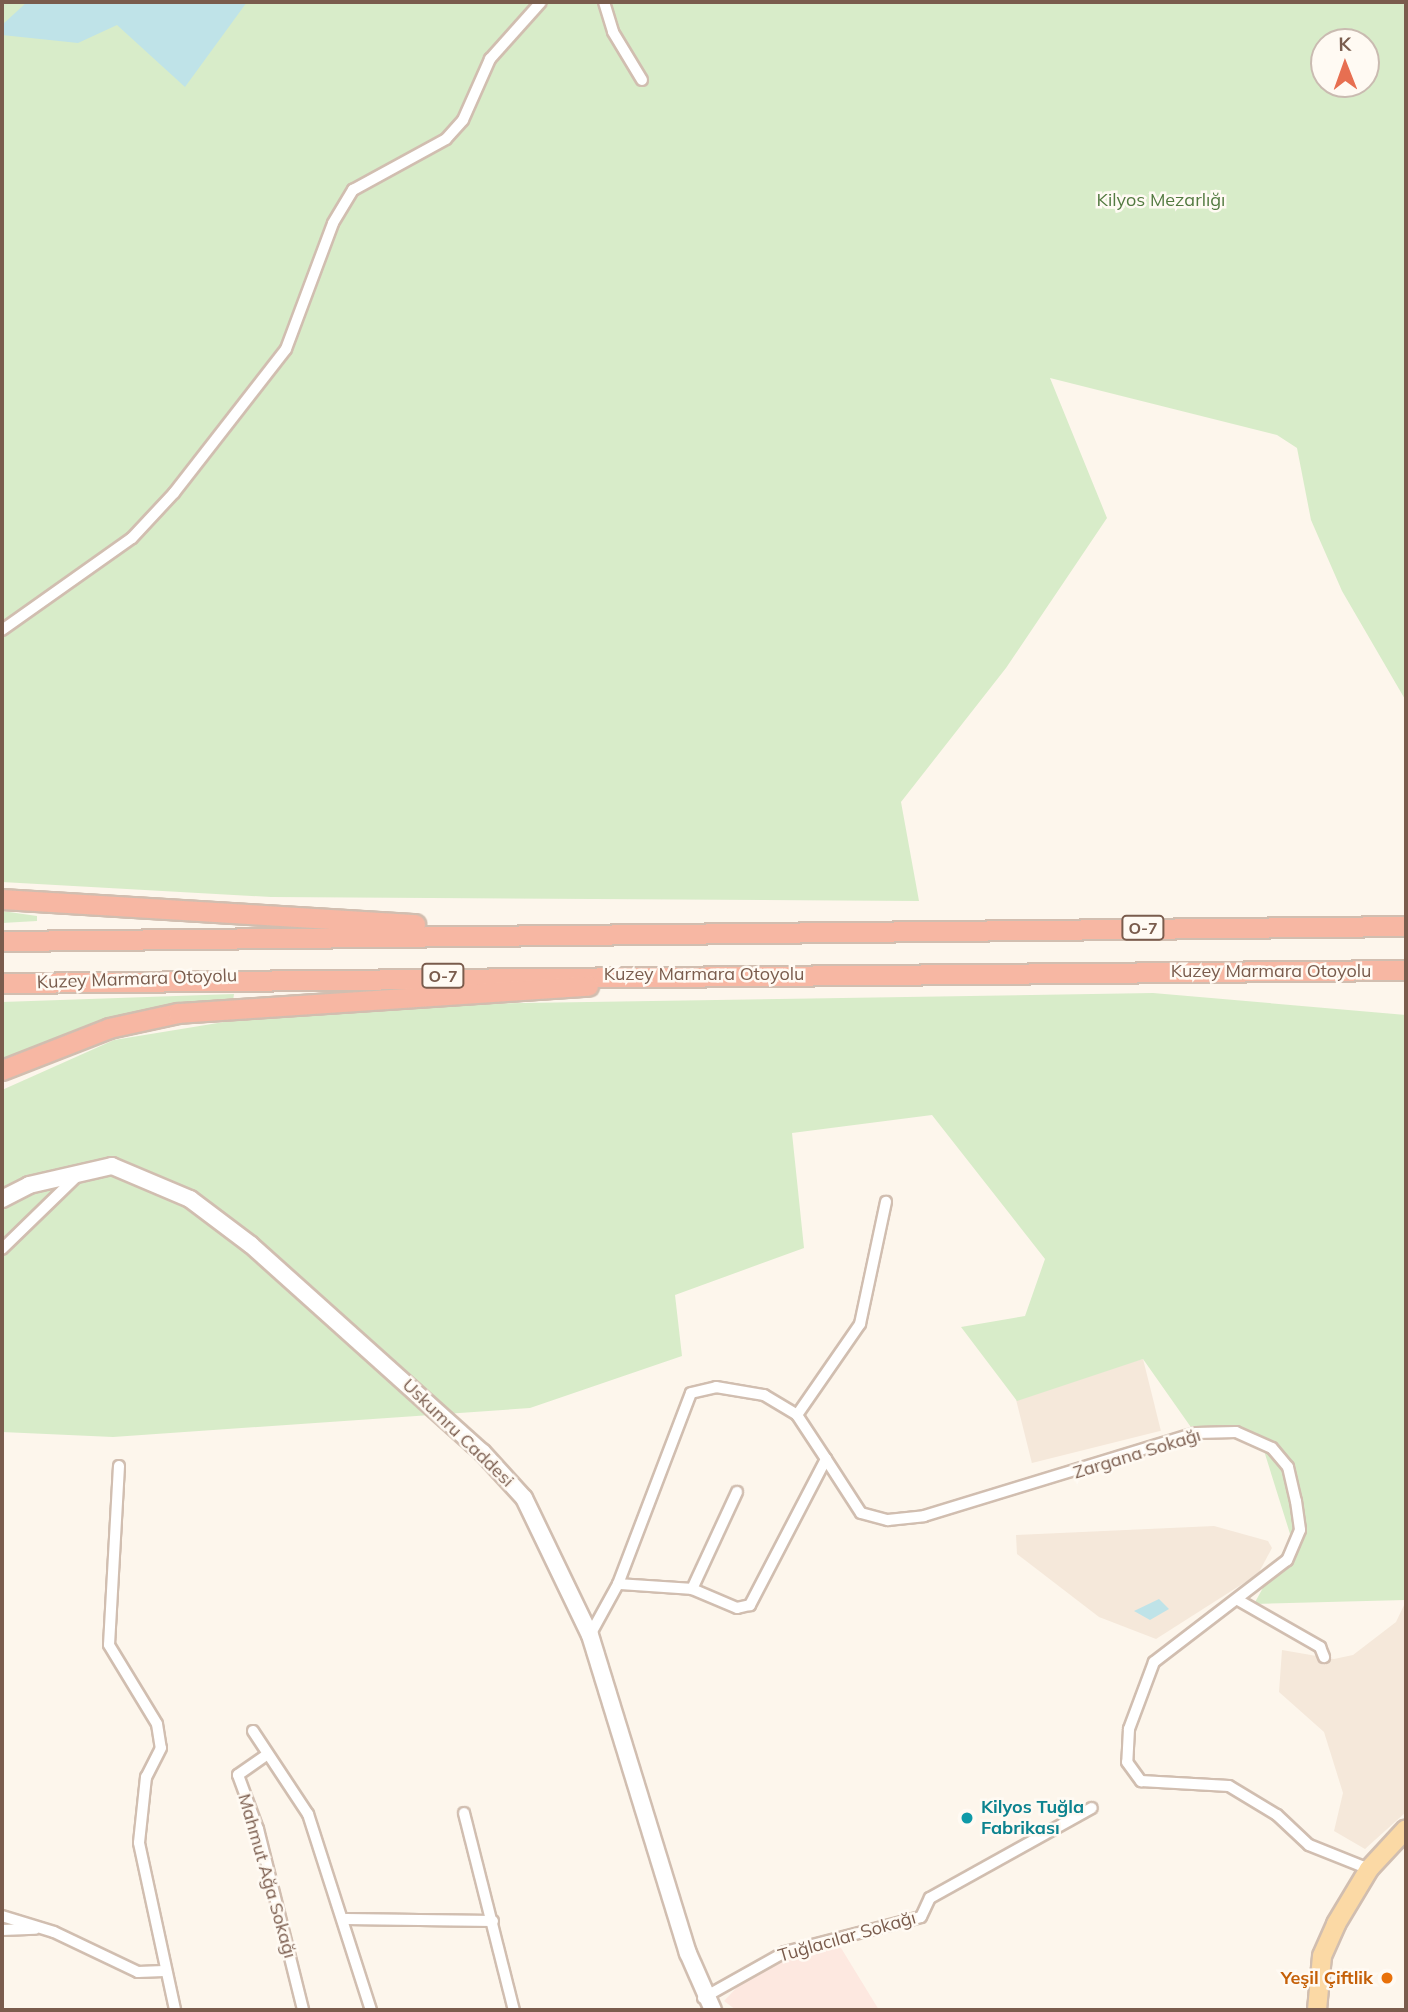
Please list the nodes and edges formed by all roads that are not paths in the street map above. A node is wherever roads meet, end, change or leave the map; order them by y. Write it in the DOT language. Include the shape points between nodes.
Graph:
graph roads {
  1 [pos="541,2"];
  2 [pos="604,2"];
  3 [pos="642,80"];
  4 [pos="2,630"];
  5 [pos="2,899"];
  6 [pos="1406,926"];
  7 [pos="468,933"];
  8 [pos="2,941"];
  9 [pos="1406,970"];
  10 [pos="662,975"];
  11 [pos="2,983"];
  12 [pos="2,1070"];
  13 [pos="85,1170"];
  14 [pos="2,1199"];
  15 [pos="886,1202"];
  16 [pos="2,1249"];
  17 [pos="797,1415"];
  18 [pos="826,1460"];
  19 [pos="119,1466"];
  20 [pos="737,1492"];
  21 [pos="618,1584"];
  22 [pos="692,1589"];
  23 [pos="1238,1600"];
  24 [pos="590,1636"];
  25 [pos="1324,1657"];
  26 [pos="253,1731"];
  27 [pos="265,1756"];
  28 [pos="1092,1808"];
  29 [pos="464,1813"];
  30 [pos="1406,1829"];
  31 [pos="1369,1869"];
  32 [pos="2,1916"];
  33 [pos="346,1919"];
  34 [pos="493,1921"];
  35 [pos="45,1929"];
  36 [pos="2,1930"];
  37 [pos="164,1971"];
  38 [pos="708,2004"];
  39 [pos="175,2010"];
  40 [pos="303,2010"];
  41 [pos="370,2010"];
  42 [pos="514,2010"];
  43 [pos="1317,2010"];
  1 -- 4 [label="street" via="490,59 463,120 446,139 353,190 333,223 286,349 174,493 131,538"];
  2 -- 3 [label="street" via="613,32"];
  5 -- 7 [label="highway" via="122,911 372,917"];
  6 -- 7 [label="highway, O-7"];
  7 -- 8 [label="highway, O-7"];
  9 -- 10 [label="highway, Kuzey Marmara Otoyolu / O-7"];
  10 -- 11 [label="highway, Kuzey Marmara Otoyolu / O-7"];
  10 -- 12 [label="highway" via="556,989 425,992 189,1012 109,1028"];
  13 -- 14 [label="main road, Uskumru Caddesi"];
  13 -- 16 [label="street"];
  13 -- 24 [label="main road, Uskumru Caddesi" via="113,1166 190,1199 251,1245 482,1452 524,1498"];
  15 -- 17 [label="street" via="860,1324"];
  17 -- 18 [label="street, Zargana Sokağı"];
  17 -- 21 [label="street" via="764,1395 716,1387 691,1393"];
  18 -- 22 [label="street" via="750,1605 737,1608"];
  18 -- 23 [label="street, Zargana Sokağı" via="861,1513 888,1521 957,1506 1196,1433 1236,1432 1272,1448 1288,1467 1300,1530 1287,1560"];
  19 -- 37 [label="street" via="109,1645 157,1724 160,1748 138,1814"];
  20 -- 22 [label="street"];
  21 -- 22 [label="street"];
  21 -- 24 [label="street"];
  23 -- 25 [label="street" via="1320,1647"];
  23 -- 31 [label="street, Zargana Sokağı" via="1154,1662 1129,1729 1127,1762 1141,1781 1229,1786 1277,1815 1309,1844"];
  24 -- 38 [label="main road, Uskumru Caddesi"];
  26 -- 27 [label="street"];
  27 -- 33 [label="street" via="308,1814"];
  27 -- 40 [label="street, Mahmut Ağa Sokağı" via="238,1775 258,1829"];
  28 -- 38 [label="street, Tuğlacılar Sokağı" via="930,1898 921,1917 785,1952"];
  29 -- 34 [label="street"];
  30 -- 31 [label="main road"];
  31 -- 43 [label="main road" via="1322,1956"];
  32 -- 35 [label="street"];
  33 -- 34 [label="street"];
  33 -- 41 [label="street"];
  34 -- 42 [label="street"];
  35 -- 36 [label="street"];
  35 -- 37 [label="street" via="138,1972"];
  37 -- 39 [label="street"];
}
